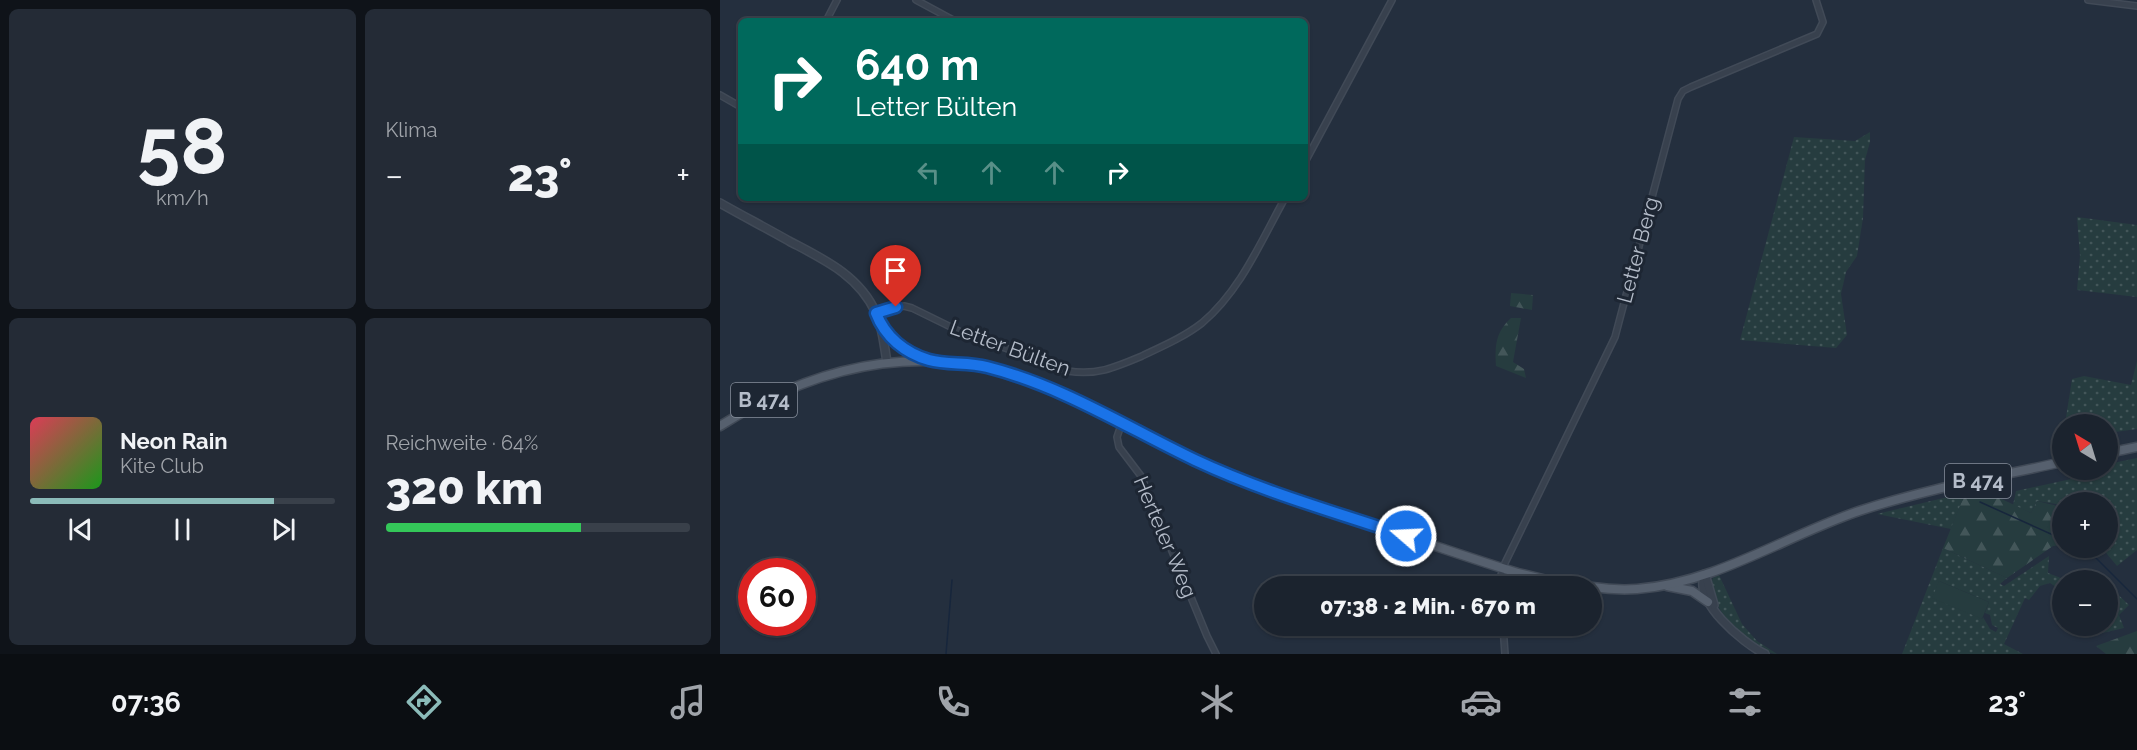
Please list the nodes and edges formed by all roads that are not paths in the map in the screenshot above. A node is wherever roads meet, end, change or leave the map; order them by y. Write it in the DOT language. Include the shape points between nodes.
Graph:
graph roads {
  1 [pos="837,0"];
  2 [pos="916,0"];
  3 [pos="1392,0"];
  4 [pos="1816,0"];
  5 [pos="2088,0"];
  6 [pos="2137,6"];
  7 [pos="828,18"];
  8 [pos="949,18"];
  9 [pos="720,95"];
  10 [pos="738,104"];
  11 [pos="1308,156"];
  12 [pos="1283,201"];
  13 [pos="720,203"];
  14 [pos="876,313"];
  15 [pos="880,323"];
  16 [pos="930,360"];
  17 [pos="887,362"];
  18 [pos="1122,422"];
  19 [pos="720,426"];
  20 [pos="2137,447"];
  21 [pos="2118,451"];
  22 [pos="2052,464"];
  23 [pos="1503,568"];
  24 [pos="1705,574"];
  25 [pos="1502,576"];
  26 [pos="1527,576"];
  27 [pos="1661,585"];
  28 [pos="1602,587"];
  29 [pos="1708,602"];
  30 [pos="1716,610"];
  31 [pos="1504,636"];
  32 [pos="1216,654"];
  33 [pos="1505,654"];
  34 [pos="1765,654"];
  1 -- 7 [label="street"];
  2 -- 8 [label="street"];
  3 -- 11 [label="street"];
  4 -- 23 [label="street, Letter Berg" via="1823,22 1817,33 1691,87 1678,99 1615,337"];
  5 -- 6 [label="street"];
  9 -- 10 [label="street"];
  12 -- 14 [label="street, Letter Bülten" via="1234,289 1218,308 1186,334 1109,370 1068,371 961,332 904,306"];
  13 -- 14 [label="street" via="839,268 860,288"];
  14 -- 15 [label="street"];
  15 -- 16 [label="main road" via="899,345"];
  15 -- 17 [label="street"];
  16 -- 17 [label="main road, B 474"];
  16 -- 18 [label="main road, B 474" via="979,365 1022,377"];
  17 -- 19 [label="main road, B 474" via="844,370 780,392"];
  18 -- 23 [label="main road, B 474" via="1256,485"];
  18 -- 32 [label="street, Herteler Weg" via="1117,437 1119,447 1141,476"];
  20 -- 21 [label="main road"];
  22 -- 24 [label="main road, B 474" via="1870,507"];
  23 -- 25 [label="street, Letter Berg"];
  23 -- 26 [label="main road, B 474"];
  24 -- 27 [label="main road, B 474"];
  24 -- 29 [label="street" via="1701,586"];
  24 -- 30 [label="street"];
  27 -- 28 [label="main road, B 474"];
  27 -- 29 [label="main road" via="1692,591"];
  29 -- 30 [label="street"];
  30 -- 34 [label="street" via="1736,634"];
  31 -- 33 [label="street"];
}
